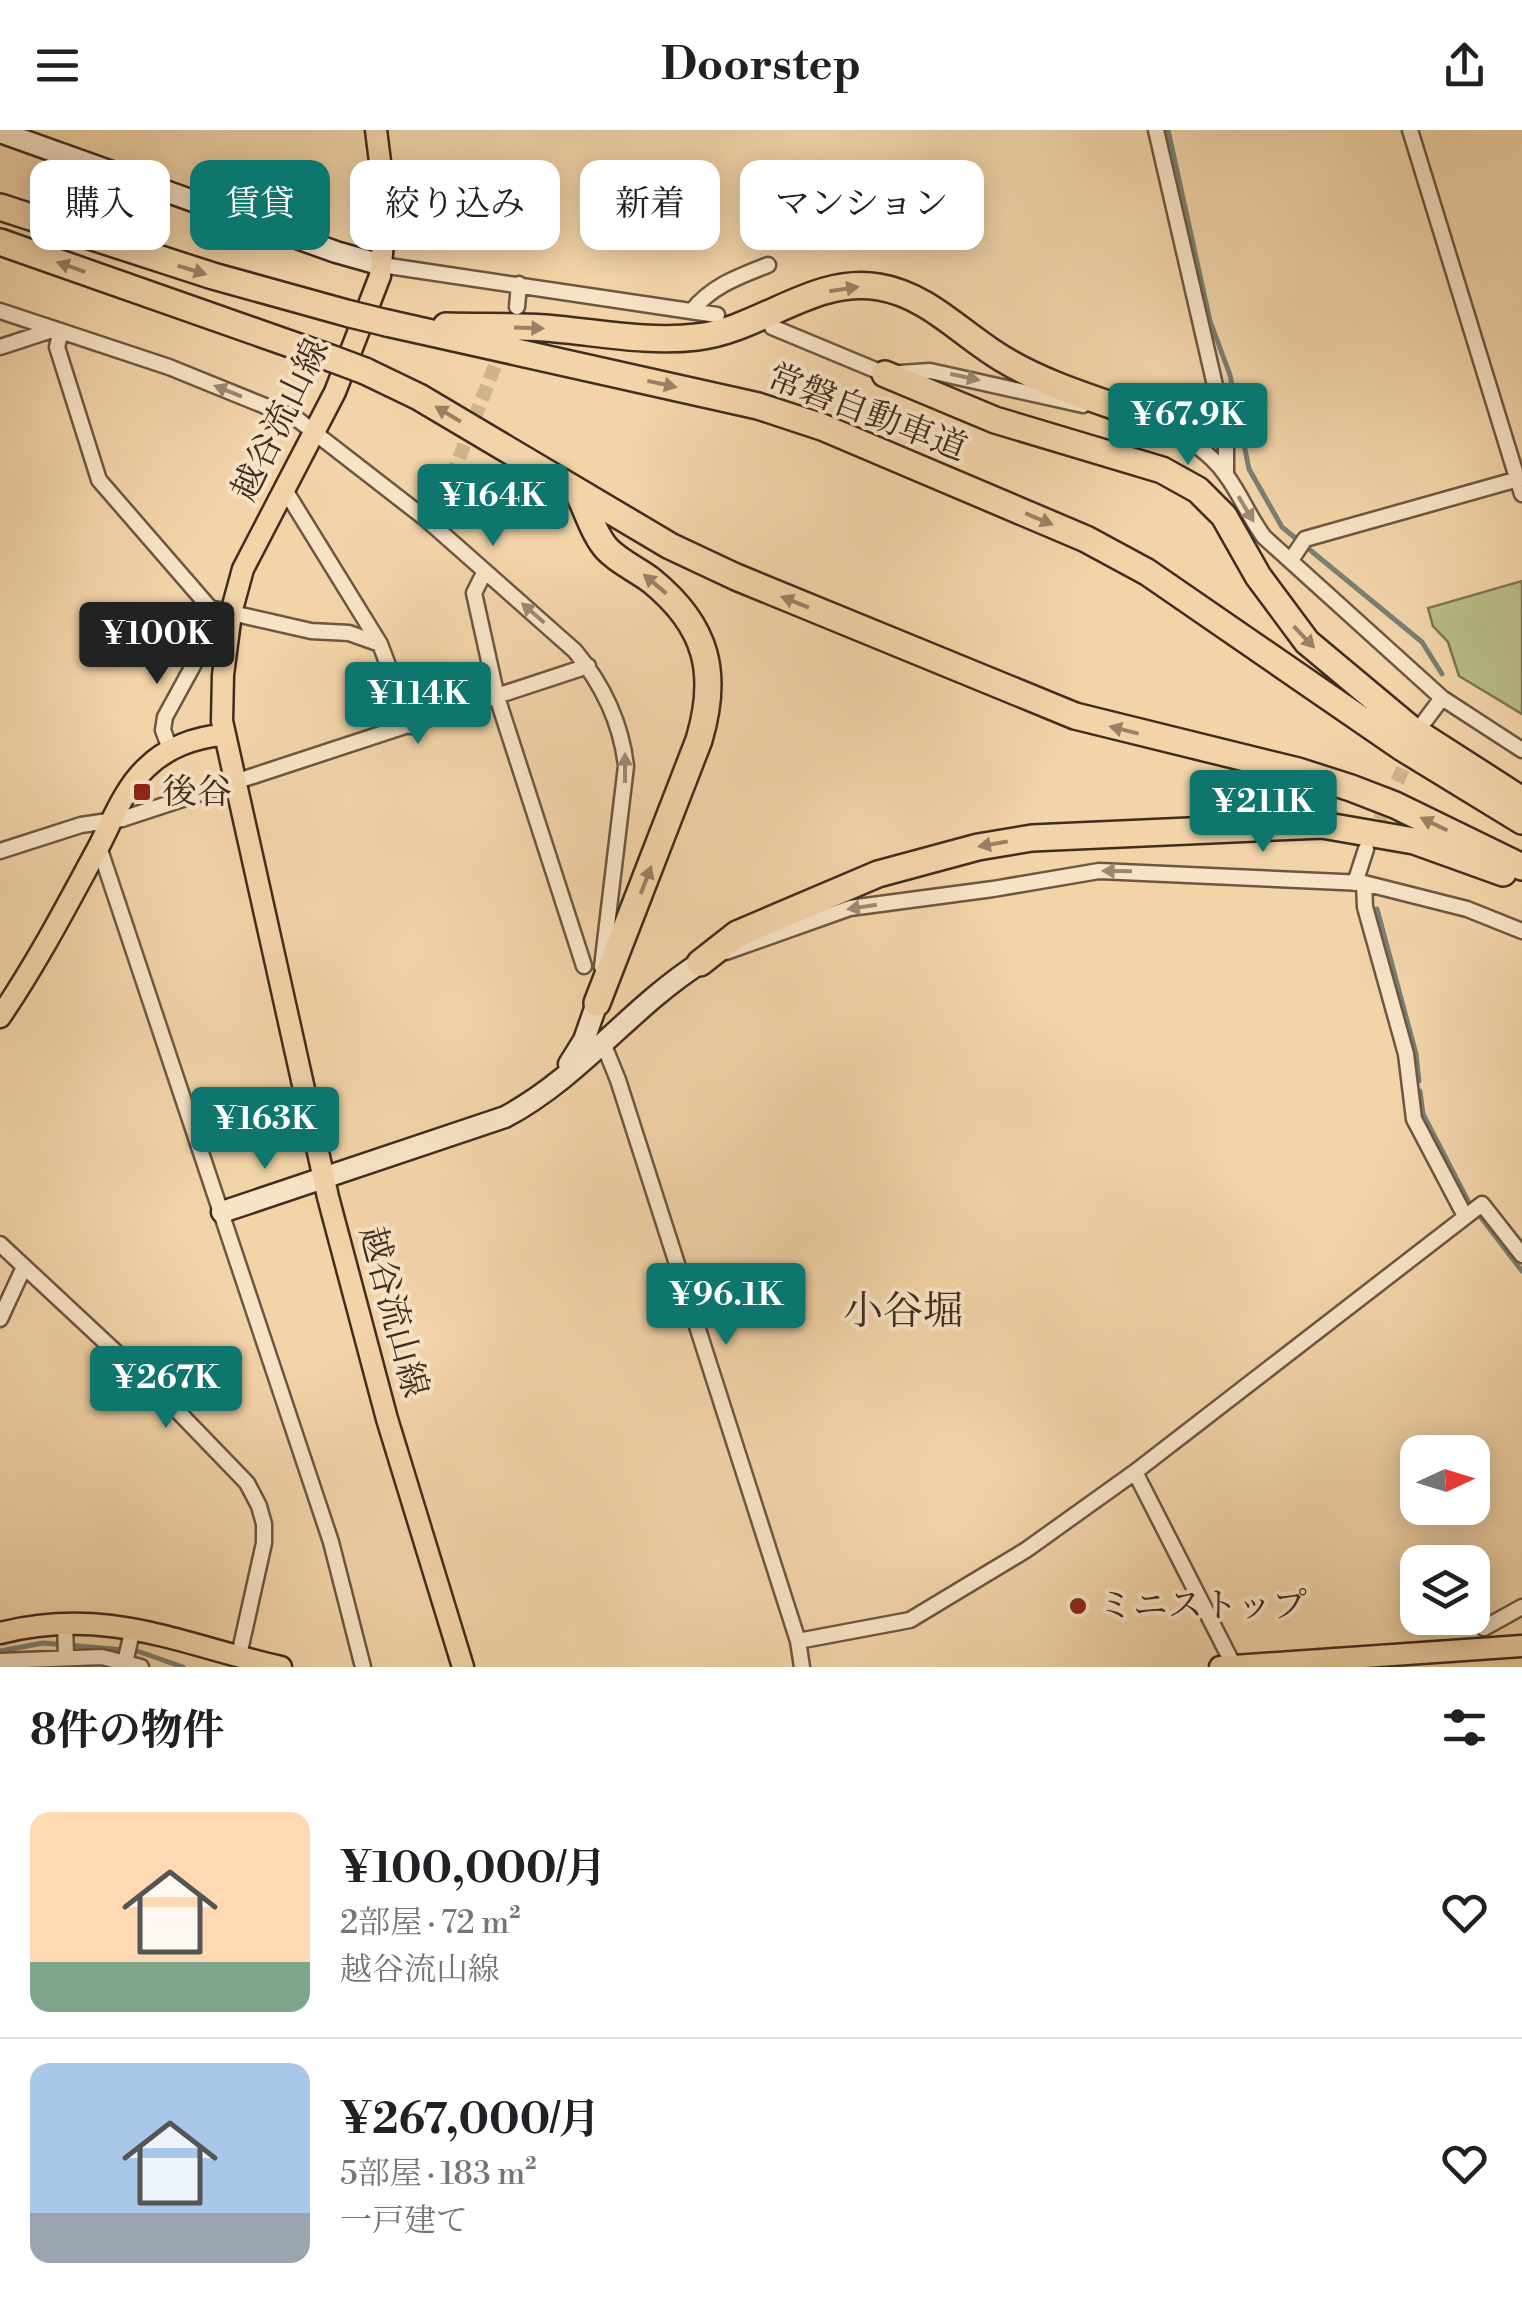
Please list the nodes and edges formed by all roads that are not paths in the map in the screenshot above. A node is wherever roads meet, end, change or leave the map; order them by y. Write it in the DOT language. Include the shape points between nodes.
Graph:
graph roads {
  1 [pos="376,130"];
  2 [pos="1156,130"];
  3 [pos="1410,130"];
  4 [pos="0,132"];
  5 [pos="0,207"];
  6 [pos="0,242"];
  7 [pos="382,265"];
  8 [pos="768,265"];
  9 [pos="519,284"];
  10 [pos="517,307"];
  11 [pos="0,311"];
  12 [pos="692,311"];
  13 [pos="717,315"];
  14 [pos="392,324"];
  15 [pos="772,328"];
  16 [pos="58,330"];
  17 [pos="0,347"];
  18 [pos="884,374"];
  19 [pos="1151,419"];
  20 [pos="316,431"];
  21 [pos="1226,475"];
  22 [pos="1520,484"];
  23 [pos="286,490"];
  24 [pos="577,491"];
  25 [pos="444,497"];
  26 [pos="426,518"];
  27 [pos="1291,560"];
  28 [pos="484,571"];
  29 [pos="231,613"];
  30 [pos="212,631"];
  31 [pos="380,644"];
  32 [pos="588,666"];
  33 [pos="496,697"];
  34 [pos="1442,698"];
  35 [pos="1424,722"];
  36 [pos="411,726"];
  37 [pos="223,735"];
  38 [pos="170,749"];
  39 [pos="1522,750"];
  40 [pos="233,783"];
  41 [pos="1522,800"];
  42 [pos="1522,821"];
  43 [pos="112,822"];
  44 [pos="99,846"];
  45 [pos="1366,848"];
  46 [pos="0,851"];
  47 [pos="1522,867"];
  48 [pos="1522,880"];
  49 [pos="1359,883"];
  50 [pos="1522,931"];
  51 [pos="700,962"];
  52 [pos="584,966"];
  53 [pos="597,1004"];
  54 [pos="2,1005"];
  55 [pos="603,1043"];
  56 [pos="554,1086"];
  57 [pos="324,1179"];
  58 [pos="222,1212"];
  59 [pos="1465,1216"];
  60 [pos="0,1244"];
  61 [pos="1522,1255"];
  62 [pos="24,1267"];
  63 [pos="0,1319"];
  64 [pos="1135,1472"];
  65 [pos="1522,1607"];
  66 [pos="1490,1625"];
  67 [pos="65,1629"];
  68 [pos="0,1633"];
  69 [pos="132,1634"];
  70 [pos="798,1641"];
  71 [pos="1522,1646"];
  72 [pos="66,1654"];
  73 [pos="238,1655"];
  74 [pos="0,1661"];
  75 [pos="130,1663"];
  76 [pos="1234,1666"];
  77 [pos="281,1667"];
  78 [pos="362,1667"];
  79 [pos="462,1667"];
  80 [pos="802,1667"];
  81 [pos="1220,1667"];
  1 -- 7 [label="main road, 越谷流山線" via="386,208"];
  2 -- 21 [label="street" via="1214,381"];
  3 -- 22 [label="street"];
  4 -- 7 [label="street"];
  5 -- 14 [label="highway, 常磐自動車道, one-way, bridge" via="213,276"];
  24 -- 6 [label="highway, one-way, bridge" via="366,371"];
  7 -- 9 [label="street"];
  7 -- 20 [label="main road, 越谷流山線"];
  8 -- 12 [label="street" via="723,284"];
  9 -- 10 [label="street"];
  9 -- 12 [label="street"];
  11 -- 16 [label="street"];
  12 -- 13 [label="street"];
  14 -- 19 [label="highway, one-way" via="699,338 832,290 878,286 937,312 1005,360"];
  14 -- 42 [label="highway, 常磐自動車道, one-way" via="758,406 822,426 1069,532 1146,572 1401,747"];
  15 -- 18 [label="street"];
  16 -- 17 [label="street"];
  20 -- 16 [label="street, one-way" via="169,367"];
  16 -- 29 [label="street" via="57,347 99,480 210,608"];
  18 -- 19 [label="street, one-way" via="942,373"];
  18 -- 41 [label="highway, one-way" via="978,414 1190,484 1224,516 1272,598 1308,642 1410,728"];
  19 -- 21 [label="street"];
  20 -- 23 [label="main road, 越谷流山線"];
  20 -- 26 [label="street"];
  21 -- 27 [label="street, one-way" via="1264,537"];
  22 -- 27 [label="street" via="1305,539"];
  23 -- 29 [label="main road, 越谷流山線" via="243,569"];
  23 -- 31 [label="street"];
  47 -- 24 [label="highway, one-way" via="1352,788 1118,729 1039,702 736,577"];
  53 -- 24 [label="highway, one-way" via="699,740 709,682 692,622 650,579 606,549"];
  25 -- 26 [label="street"];
  26 -- 28 [label="street"];
  27 -- 34 [label="street"];
  32 -- 28 [label="street, one-way"];
  28 -- 33 [label="street" via="474,592"];
  29 -- 31 [label="street"];
  29 -- 37 [label="main road, 越谷流山線"];
  30 -- 38 [label="street" via="165,717"];
  31 -- 36 [label="street"];
  32 -- 33 [label="street"];
  53 -- 32 [label="street, one-way" via="626,766 615,714"];
  33 -- 36 [label="street"];
  33 -- 52 [label="street"];
  34 -- 35 [label="street"];
  34 -- 39 [label="street"];
  36 -- 40 [label="street"];
  37 -- 38 [label="main road"];
  37 -- 40 [label="main road, 越谷流山線"];
  38 -- 43 [label="main road" via="132,782"];
  40 -- 43 [label="street"];
  40 -- 57 [label="main road, 越谷流山線"];
  43 -- 44 [label="main road"];
  43 -- 46 [label="street" via="80,825"];
  44 -- 54 [label="main road"];
  44 -- 58 [label="street"];
  45 -- 49 [label="street"];
  48 -- 51 [label="highway, one-way" via="1414,841 1322,825 1032,838 878,874 737,934"];
  49 -- 50 [label="street" via="1467,909"];
  49 -- 51 [label="street, one-way" via="1099,871 850,908"];
  49 -- 59 [label="street" via="1406,1054 1414,1119"];
  51 -- 55 [label="street"];
  53 -- 56 [label="street" via="584,1040"];
  55 -- 56 [label="street"];
  55 -- 70 [label="street"];
  56 -- 57 [label="street" via="505,1117"];
  57 -- 58 [label="street"];
  57 -- 79 [label="main road, 越谷流山線"];
  58 -- 78 [label="street" via="331,1542"];
  59 -- 61 [label="street" via="1482,1204"];
  59 -- 64 [label="street"];
  60 -- 62 [label="street"];
  62 -- 63 [label="street"];
  62 -- 73 [label="street" via="247,1484 259,1506 264,1542"];
  64 -- 70 [label="street" via="1026,1550 910,1620"];
  64 -- 76 [label="street"];
  65 -- 66 [label="street"];
  67 -- 68 [label="main road" via="40,1624"];
  67 -- 69 [label="main road"];
  67 -- 72 [label="street"];
  69 -- 73 [label="main road"];
  69 -- 75 [label="street"];
  70 -- 80 [label="street"];
  71 -- 76 [label="main road"];
  72 -- 74 [label="street"];
  72 -- 75 [label="street"];
  73 -- 77 [label="main road"];
  76 -- 81 [label="main road"];
}
